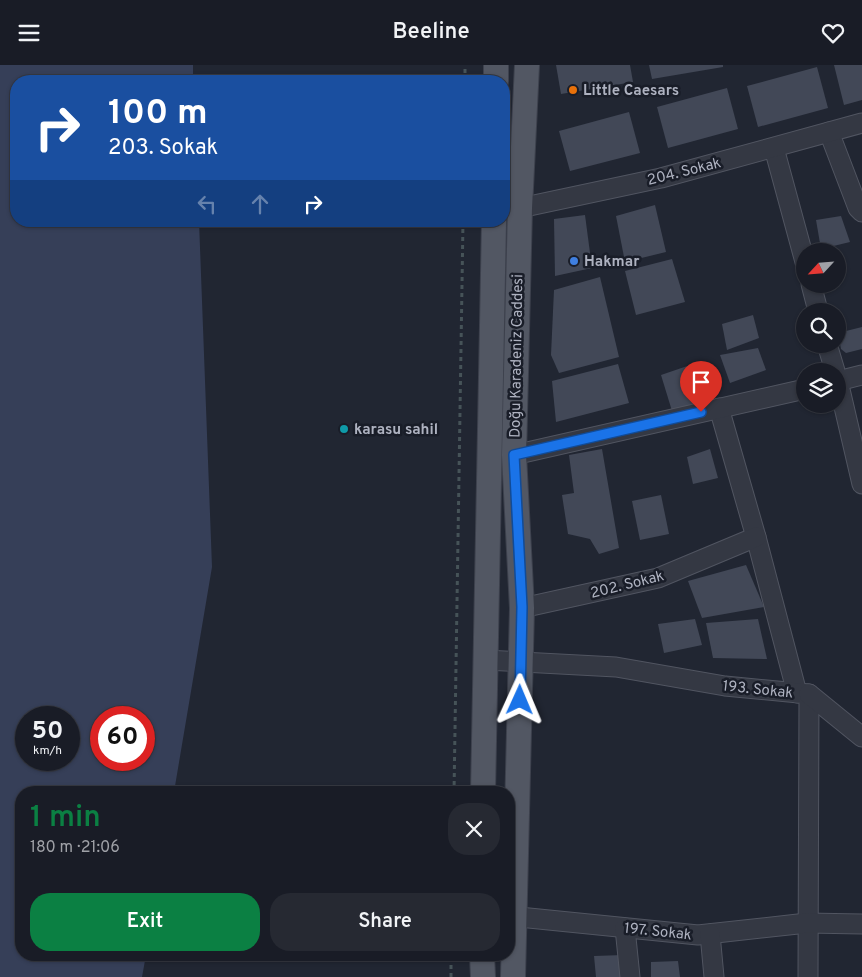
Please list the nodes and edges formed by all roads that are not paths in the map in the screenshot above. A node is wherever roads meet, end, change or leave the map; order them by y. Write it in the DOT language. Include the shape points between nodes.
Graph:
graph roads {
  1 [pos="527,65"];
  2 [pos="862,123"];
  3 [pos="829,133"];
  4 [pos="774,148"];
  5 [pos="512,208"];
  6 [pos="862,212"];
  7 [pos="494,227"];
  8 [pos="800,243"];
  9 [pos="862,375"];
  10 [pos="846,379"];
  11 [pos="796,391"];
  12 [pos="719,408"];
  13 [pos="845,413"];
  14 [pos="514,455"];
  15 [pos="862,484"];
  16 [pos="756,537"];
  17 [pos="522,607"];
  18 [pos="485,660"];
  19 [pos="521,661"];
  20 [pos="803,694"];
  21 [pos="862,737"];
  22 [pos="483,786"];
  23 [pos="515,831"];
  24 [pos="515,916"];
  25 [pos="808,923"];
  26 [pos="862,924"];
  27 [pos="625,928"];
  28 [pos="710,934"];
  29 [pos="482,961"];
  30 [pos="513,961"];
  31 [pos="482,977"];
  32 [pos="513,977"];
  33 [pos="630,977"];
  34 [pos="714,977"];
  35 [pos="808,977"];
  1 -- 5 [label="main road, Doğu Karadeniz Caddesi"];
  2 -- 3 [label="street, 204. Sokak"];
  3 -- 4 [label="street, 204. Sokak"];
  3 -- 6 [label="street"];
  4 -- 5 [label="street, 204. Sokak" via="661,178"];
  4 -- 8 [label="street"];
  5 -- 14 [label="main road, Doğu Karadeniz Caddesi"];
  7 -- 18 [label="main road, Doğu Karadeniz Caddesi"];
  9 -- 10 [label="street"];
  11 -- 12 [label="street"];
  12 -- 14 [label="street"];
  12 -- 16 [label="street"];
  13 -- 15 [label="street"];
  14 -- 17 [label="main road, Doğu Karadeniz Caddesi"];
  16 -- 17 [label="street, 202. Sokak" via="658,578"];
  16 -- 20 [label="street"];
  17 -- 19 [label="main road, Doğu Karadeniz Caddesi"];
  18 -- 19 [label="street, 193. Sokak"];
  18 -- 22 [label="main road, Doğu Karadeniz Caddesi"];
  19 -- 20 [label="street, 193. Sokak" via="616,667 724,686"];
  19 -- 23 [label="main road, Doğu Karadeniz Caddesi"];
  20 -- 21 [label="street"];
  20 -- 25 [label="street, 193. Sokak"];
  24 -- 27 [label="street, 197. Sokak"];
  25 -- 26 [label="street, 197. Sokak"];
  25 -- 28 [label="street, 197. Sokak"];
  25 -- 35 [label="street, 193. Sokak"];
  27 -- 28 [label="street, 197. Sokak"];
  27 -- 33 [label="street"];
  28 -- 34 [label="street"];
  29 -- 31 [label="main road"];
  30 -- 32 [label="main road, Doğu Karadeniz Caddesi"];
}
